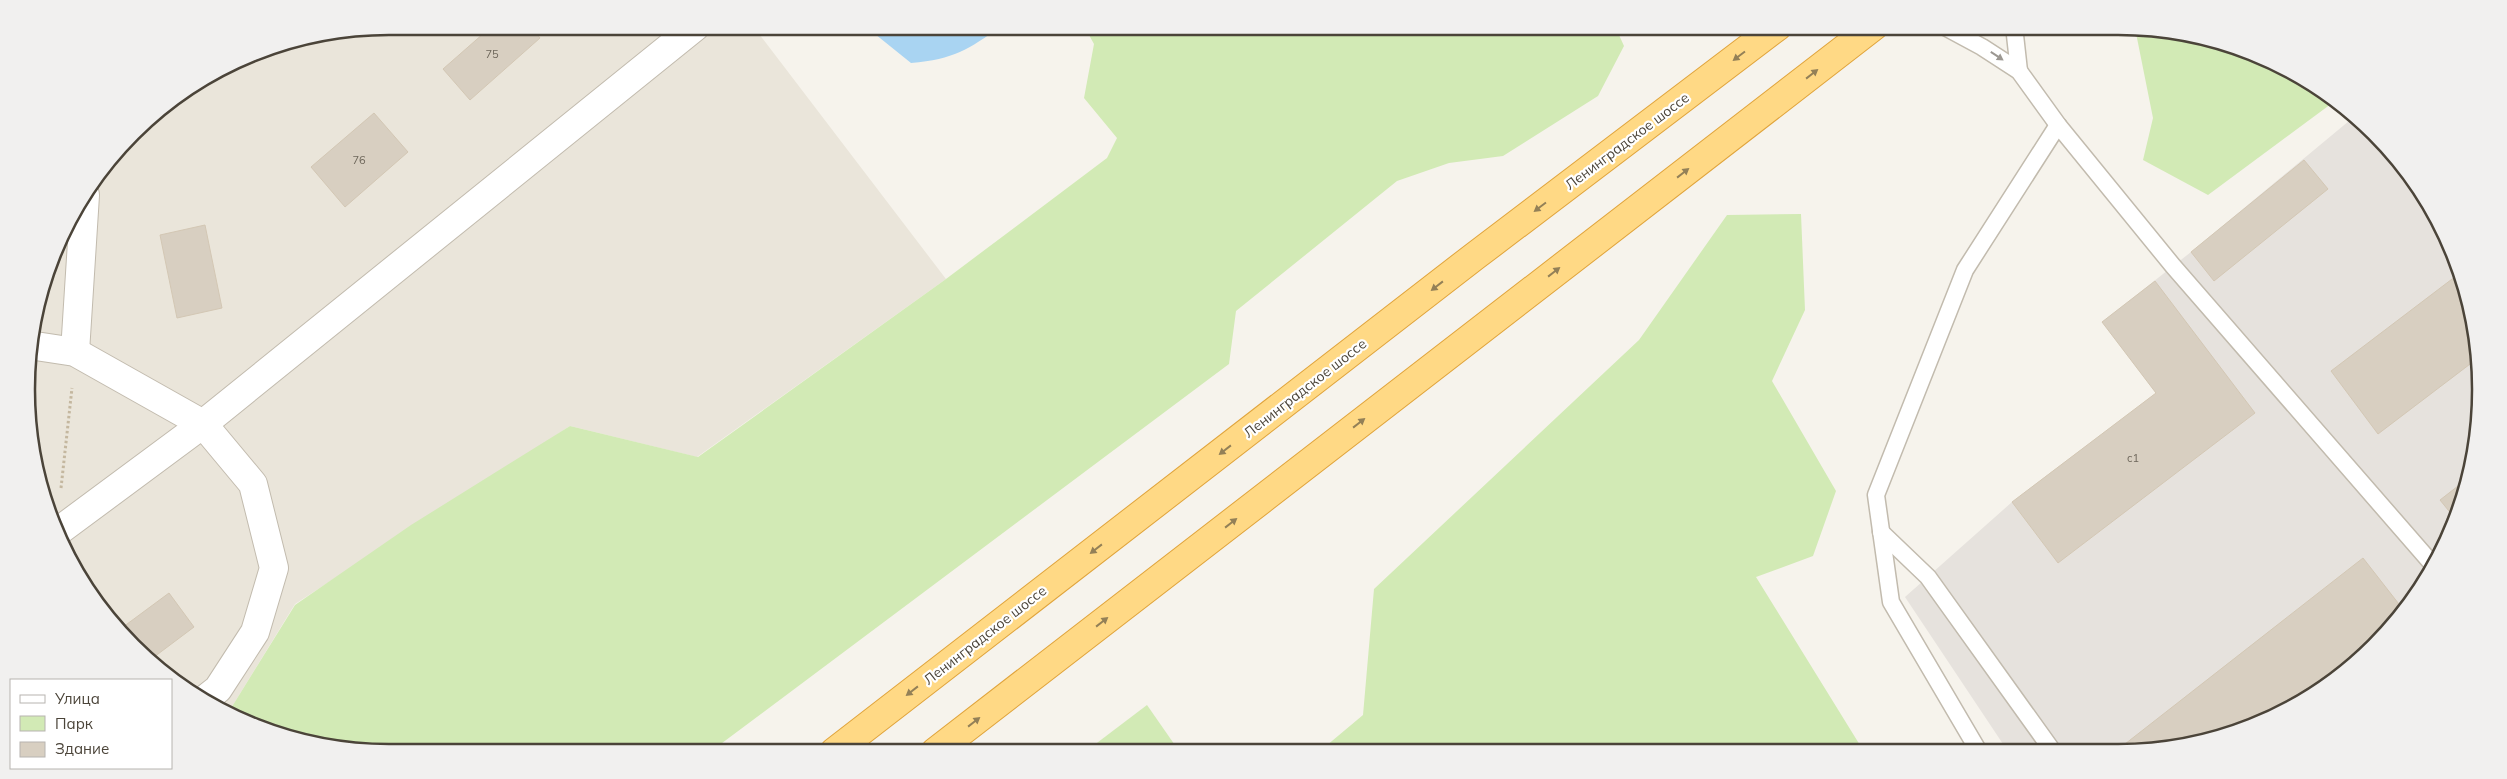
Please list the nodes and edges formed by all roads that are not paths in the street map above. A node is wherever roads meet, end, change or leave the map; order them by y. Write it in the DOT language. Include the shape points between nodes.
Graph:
graph roads {
  1 [pos="685,35"];
  2 [pos="1766,35"];
  3 [pos="1862,35"];
  4 [pos="1960,35"];
  5 [pos="2015,35"];
  6 [pos="2019,71"];
  7 [pos="2058,125"];
  8 [pos="84,209"];
  9 [pos="38,346"];
  10 [pos="75,352"];
  11 [pos="203,424"];
  12 [pos="63,528"];
  13 [pos="1881,532"];
  14 [pos="2428,560"];
  15 [pos="210,696"];
  16 [pos="844,744"];
  17 [pos="945,744"];
  18 [pos="1974,744"];
  19 [pos="2048,744"];
  1 -- 11 [label="street"];
  2 -- 16 [label="highway, Ленинградское шоссе, one-way"];
  17 -- 3 [label="highway, one-way"];
  4 -- 6 [label="lane, one-way"];
  5 -- 6 [label="lane"];
  6 -- 7 [label="lane"];
  7 -- 13 [label="lane" via="1965,270 1876,495"];
  7 -- 14 [label="lane" via="2173,266"];
  8 -- 10 [label="street"];
  9 -- 10 [label="street"];
  10 -- 11 [label="street"];
  11 -- 12 [label="street"];
  11 -- 15 [label="street" via="253,484 274,568 255,632 218,690"];
  13 -- 18 [label="lane" via="1891,602"];
  13 -- 19 [label="lane" via="1928,577"];
}
